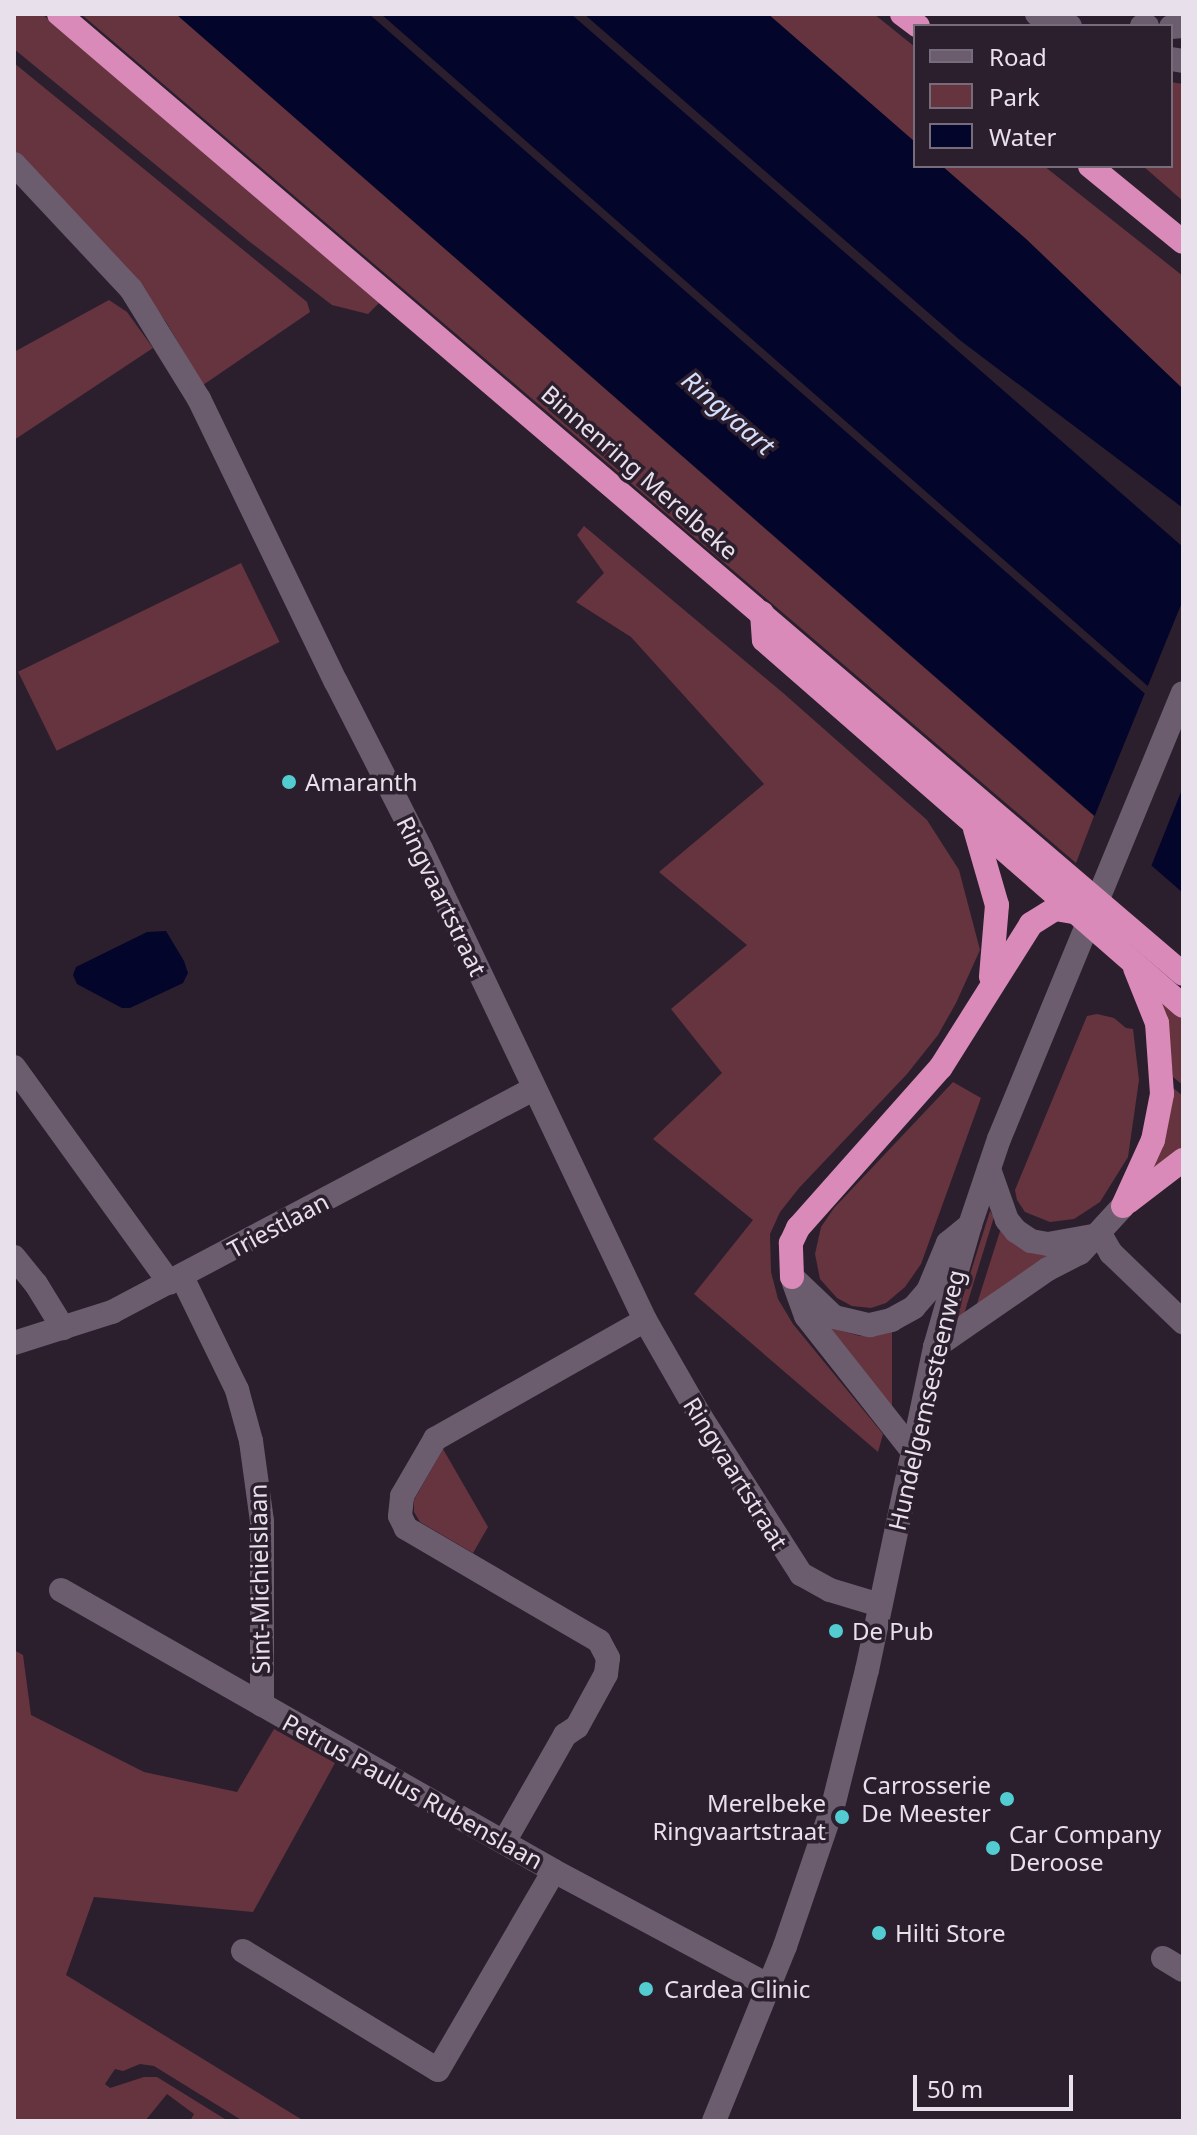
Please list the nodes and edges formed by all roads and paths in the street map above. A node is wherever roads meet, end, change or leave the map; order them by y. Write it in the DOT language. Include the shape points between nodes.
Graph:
graph roads {
  1 [pos="59,14"];
  2 [pos="1037,14"];
  3 [pos="1064,24"];
  4 [pos="14,164"];
  5 [pos="1092,168"];
  6 [pos="1183,242"];
  7 [pos="762,613"];
  8 [pos="1183,693"];
  9 [pos="974,827"];
  10 [pos="1073,912"];
  11 [pos="1132,963"];
  12 [pos="1183,974"];
  13 [pos="991,983"];
  14 [pos="1183,1006"];
  15 [pos="14,1067"];
  16 [pos="534,1089"];
  17 [pos="1183,1160"];
  18 [pos="989,1169"];
  19 [pos="1123,1206"];
  20 [pos="970,1225"];
  21 [pos="1100,1234"];
  22 [pos="14,1257"];
  23 [pos="792,1277"];
  24 [pos="176,1280"];
  25 [pos="645,1320"];
  26 [pos="1183,1322"];
  27 [pos="63,1328"];
  28 [pos="14,1343"];
  29 [pos="935,1347"];
  30 [pos="912,1450"];
  31 [pos="61,1590"];
  32 [pos="880,1605"];
  33 [pos="262,1705"];
  34 [pos="504,1842"];
  35 [pos="554,1871"];
  36 [pos="243,1951"];
  37 [pos="769,1986"];
  38 [pos="714,2121"];
  1 -- 7 [label="highway, Binnenring Merelbeke"];
  2 -- 3 [label="street"];
  4 -- 16 [label="street, Ringvaartstraat" via="131,289 199,399"];
  5 -- 6 [label="highway"];
  7 -- 9 [label="highway" via="764,640"];
  7 -- 12 [label="highway, Binnenring Merelbeke"];
  8 -- 18 [label="street, Hundelgemsesteenweg"];
  9 -- 10 [label="highway"];
  9 -- 13 [label="highway" via="997,905"];
  10 -- 11 [label="highway"];
  10 -- 13 [label="highway" via="1055,909 1031,924"];
  11 -- 14 [label="highway"];
  11 -- 19 [label="highway" via="1157,1023 1163,1074 1153,1140"];
  13 -- 23 [label="highway" via="941,1067 798,1228 791,1243"];
  15 -- 24 [label="street, Sint-Michielslaan"];
  16 -- 24 [label="street, Triestlaan"];
  16 -- 25 [label="street, Ringvaartstraat"];
  17 -- 19 [label="highway"];
  18 -- 20 [label="street, Hundelgemsesteenweg"];
  18 -- 21 [label="street" via="1007,1220 1031,1241 1048,1244"];
  19 -- 21 [label="street"];
  20 -- 23 [label="street" via="948,1243 928,1291 891,1320 870,1325 834,1317"];
  20 -- 29 [label="street, Hundelgemsesteenweg"];
  21 -- 26 [label="street" via="1111,1253"];
  21 -- 29 [label="street" via="1080,1253"];
  22 -- 27 [label="street"];
  23 -- 30 [label="street" via="806,1316"];
  24 -- 27 [label="street, Triestlaan" via="100,1317"];
  24 -- 33 [label="street, Sint-Michielslaan" via="237,1390 251,1441 262,1521"];
  25 -- 32 [label="street, Ringvaartstraat" via="801,1574 830,1590"];
  25 -- 34 [label="street" via="435,1439 402,1496 400,1516 406,1528 599,1641 607,1652 606,1674"];
  27 -- 28 [label="street, Triestlaan"];
  29 -- 30 [label="street, Hundelgemsesteenweg"];
  30 -- 32 [label="street, Hundelgemsesteenweg"];
  31 -- 33 [label="street, Petrus Paulus Rubenslaan"];
  32 -- 37 [label="street, Hundelgemsesteenweg" via="833,1806"];
  33 -- 34 [label="street, Petrus Paulus Rubenslaan"];
  34 -- 35 [label="street, Petrus Paulus Rubenslaan"];
  35 -- 36 [label="street" via="438,2070"];
  35 -- 37 [label="street, Petrus Paulus Rubenslaan"];
  37 -- 38 [label="street, Hundelgemsesteenweg"];
}
